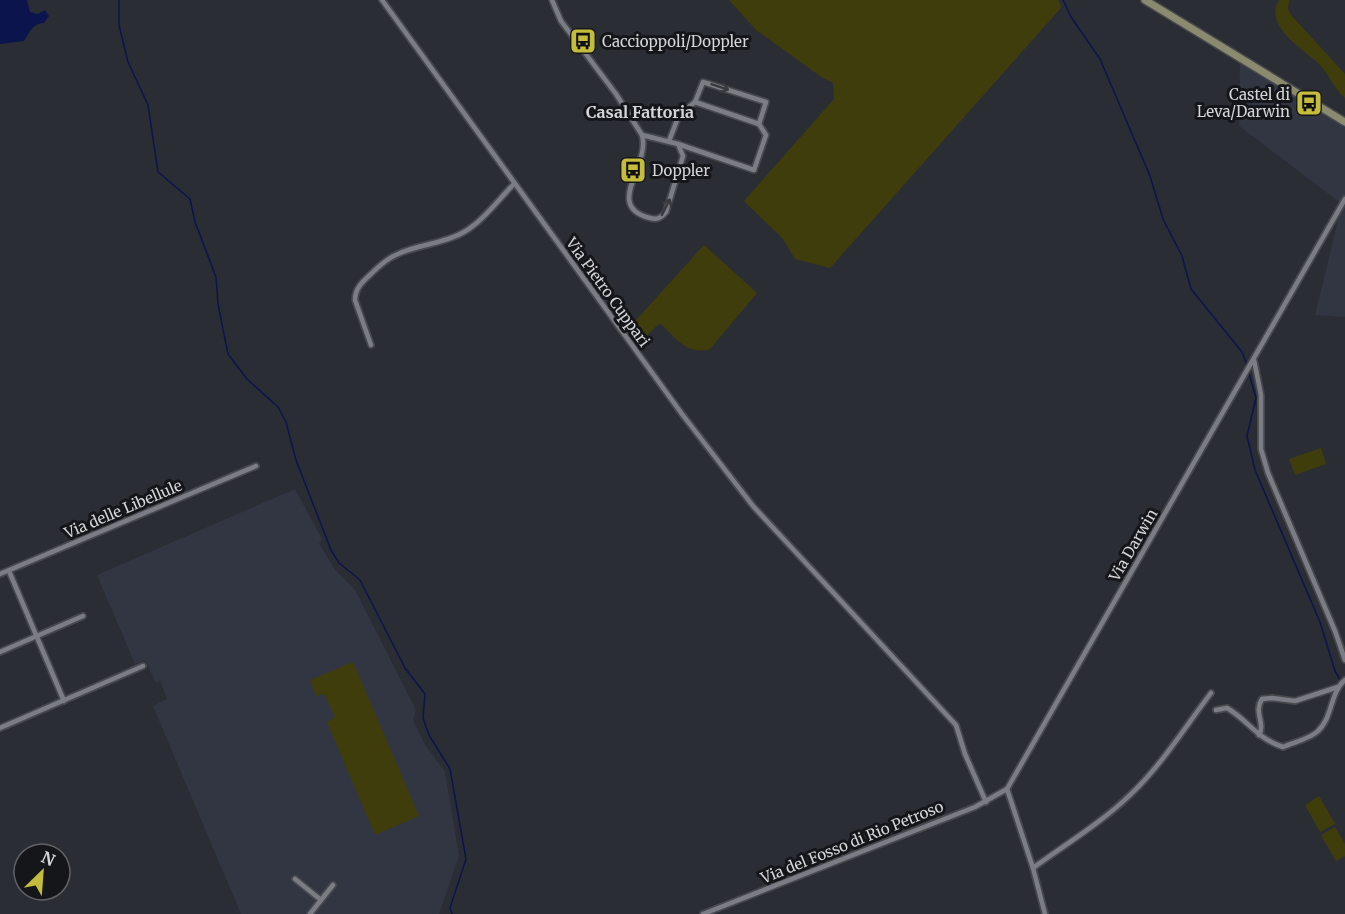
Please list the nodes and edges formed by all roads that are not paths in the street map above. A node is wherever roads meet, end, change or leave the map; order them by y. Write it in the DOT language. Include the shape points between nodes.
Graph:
graph roads {
  1 [pos="382,0"];
  2 [pos="552,0"];
  3 [pos="1145,0"];
  4 [pos="695,102"];
  5 [pos="1345,122"];
  6 [pos="759,124"];
  7 [pos="642,135"];
  8 [pos="669,141"];
  9 [pos="678,144"];
  10 [pos="679,169"];
  11 [pos="693,174"];
  12 [pos="514,183"];
  13 [pos="1345,199"];
  14 [pos="371,345"];
  15 [pos="1254,360"];
  16 [pos="256,466"];
  17 [pos="9,571"];
  18 [pos="0,574"];
  19 [pos="83,616"];
  20 [pos="36,636"];
  21 [pos="0,652"];
  22 [pos="1345,660"];
  23 [pos="143,666"];
  24 [pos="1342,683"];
  25 [pos="1212,693"];
  26 [pos="64,701"];
  27 [pos="1216,710"];
  28 [pos="0,728"];
  29 [pos="1258,735"];
  30 [pos="1007,789"];
  31 [pos="986,802"];
  32 [pos="1033,868"];
  33 [pos="295,879"];
  34 [pos="333,885"];
  35 [pos="321,900"];
  36 [pos="310,914"];
  37 [pos="703,914"];
  38 [pos="1045,914"];
  1 -- 12 [label="street, Via Pietro Cuppari"];
  2 -- 7 [label="street" via="560,18"];
  3 -- 5 [label="street"];
  4 -- 6 [label="street"];
  4 -- 6 [label="street, one-way" via="704,82 766,102"];
  4 -- 8 [label="street" via="680,113"];
  6 -- 9 [label="street" via="766,135 754,170"];
  7 -- 8 [label="street"];
  7 -- 10 [label="street, one-way" via="640,159 628,197 633,211 654,219 662,216"];
  8 -- 9 [label="street"];
  9 -- 10 [label="street" via="683,156"];
  10 -- 11 [label="street"];
  12 -- 14 [label="street" via="466,231 396,254 362,282 356,300"];
  12 -- 31 [label="street, Via Pietro Cuppari" via="753,506 957,725"];
  13 -- 15 [label="street, Via Darwin"];
  15 -- 22 [label="street" via="1261,395 1262,449 1268,473"];
  15 -- 30 [label="street, Via Darwin"];
  16 -- 17 [label="street, Via delle Libellule"];
  17 -- 18 [label="street, Via delle Libellule"];
  17 -- 20 [label="street"];
  19 -- 20 [label="street"];
  20 -- 21 [label="street"];
  20 -- 26 [label="street"];
  23 -- 26 [label="street"];
  24 -- 29 [label="street" via="1317,733 1283,747"];
  24 -- 29 [label="street" via="1295,701 1263,699 1258,709 1262,727"];
  25 -- 32 [label="street" via="1130,795"];
  26 -- 28 [label="street"];
  27 -- 29 [label="street" via="1227,708"];
  30 -- 31 [label="street, Via del Fosso di Rio Petroso"];
  30 -- 32 [label="street"];
  31 -- 37 [label="street, Via del Fosso di Rio Petroso"];
  32 -- 38 [label="street"];
  33 -- 35 [label="street"];
  34 -- 35 [label="street"];
  35 -- 36 [label="street"];
}
